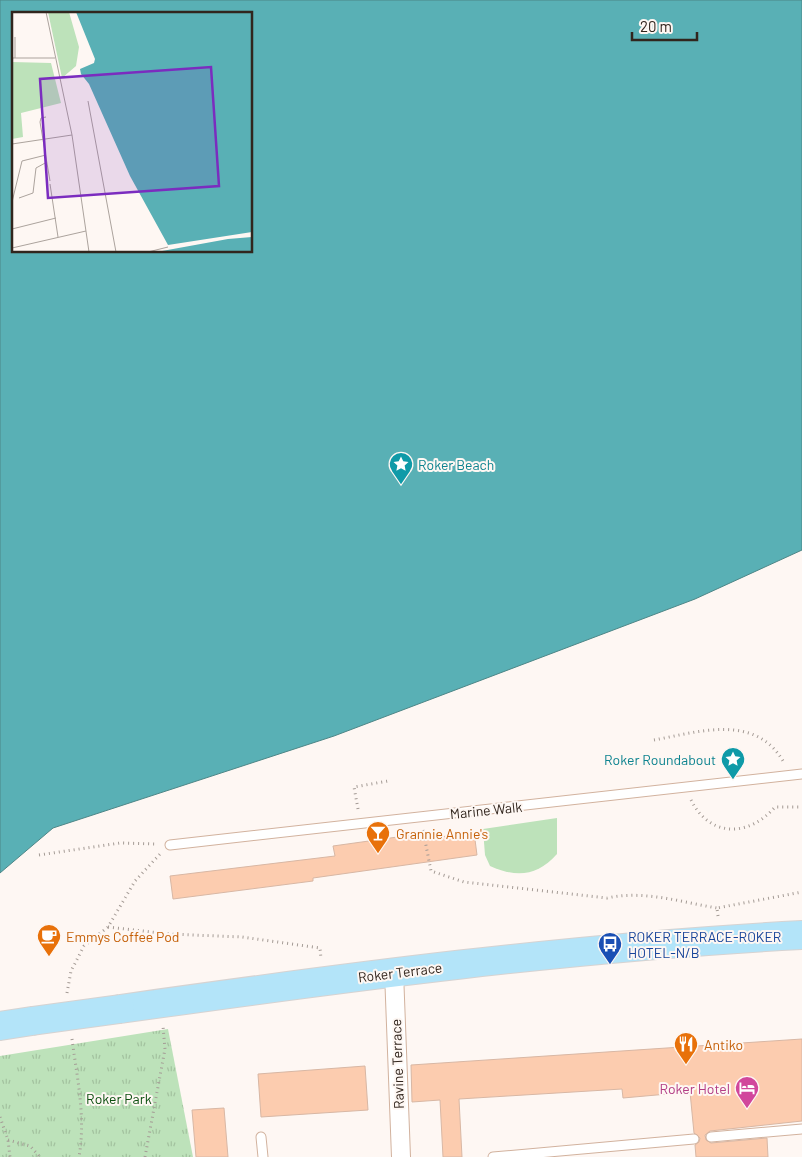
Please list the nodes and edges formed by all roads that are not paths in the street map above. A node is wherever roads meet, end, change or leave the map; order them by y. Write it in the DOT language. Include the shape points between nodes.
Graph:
graph roads {
  1 [pos="802,774"];
  2 [pos="170,845"];
  3 [pos="802,935"];
  4 [pos="394,972"];
  5 [pos="0,1026"];
  6 [pos="802,1129"];
  7 [pos="261,1137"];
  8 [pos="711,1137"];
  9 [pos="694,1139"];
  10 [pos="561,1154"];
  11 [pos="517,1156"];
  12 [pos="263,1157"];
  13 [pos="401,1157"];
  14 [pos="493,1157"];
  1 -- 2 [label="lane, Marine Walk"];
  3 -- 4 [label="main road, Roker Terrace" via="675,942"];
  4 -- 5 [label="main road, Roker Terrace, bridge"];
  4 -- 13 [label="street, Ravine Terrace"];
  6 -- 8 [label="lane"];
  7 -- 12 [label="lane"];
  9 -- 10 [label="lane"];
  10 -- 11 [label="lane"];
  11 -- 14 [label="lane"];
}
